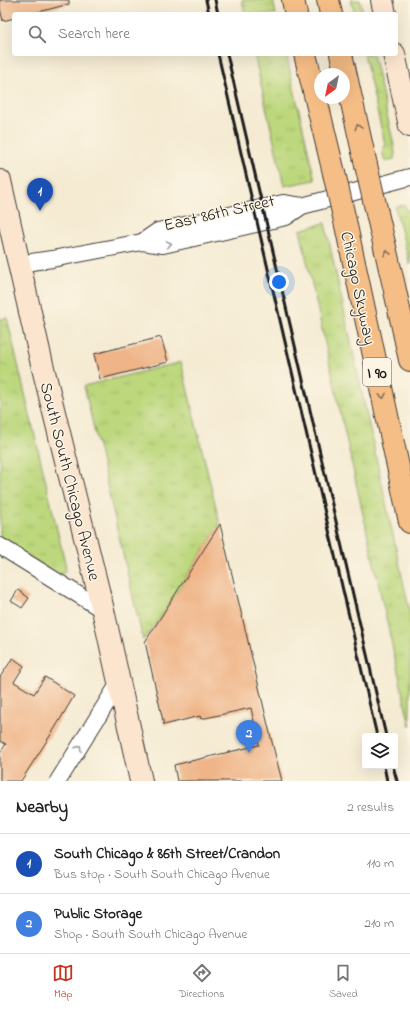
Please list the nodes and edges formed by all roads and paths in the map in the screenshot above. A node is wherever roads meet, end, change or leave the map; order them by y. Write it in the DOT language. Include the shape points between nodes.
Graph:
graph roads {
  1 [pos="293,0"];
  2 [pos="328,0"];
  3 [pos="382,0"];
  4 [pos="296,12"];
  5 [pos="331,12"];
  6 [pos="385,12"];
  7 [pos="305,56"];
  8 [pos="341,56"];
  9 [pos="394,56"];
  10 [pos="410,126"];
  11 [pos="410,177"];
  12 [pos="0,181"];
  13 [pos="18,264"];
  14 [pos="394,286"];
  15 [pos="410,312"];
  16 [pos="410,360"];
  17 [pos="410,522"];
  18 [pos="0,546"];
  19 [pos="103,610"];
  20 [pos="119,683"];
  21 [pos="58,781"];
  22 [pos="141,781"];
  1 -- 4 [label="highway"];
  2 -- 5 [label="highway"];
  3 -- 6 [label="main road"];
  7 -- 17 [label="highway, Chicago Skyway / I 90, one-way, bridge" via="345,221"];
  14 -- 8 [label="highway, Chicago Skyway / I 90, one-way, bridge"];
  9 -- 10 [label="main road"];
  11 -- 13 [label="street, East 86th Street" via="302,206 283,203 158,231 142,242"];
  12 -- 13 [label="main road, South South Chicago Avenue"];
  13 -- 19 [label="main road, South South Chicago Avenue"];
  14 -- 15 [label="highway"];
  14 -- 16 [label="highway, Chicago Skyway / I 90"];
  18 -- 19 [label="street"];
  19 -- 20 [label="main road, South South Chicago Avenue"];
  21 -- 20 [label="street, one-way"];
  20 -- 22 [label="main road, South South Chicago Avenue"];
}
